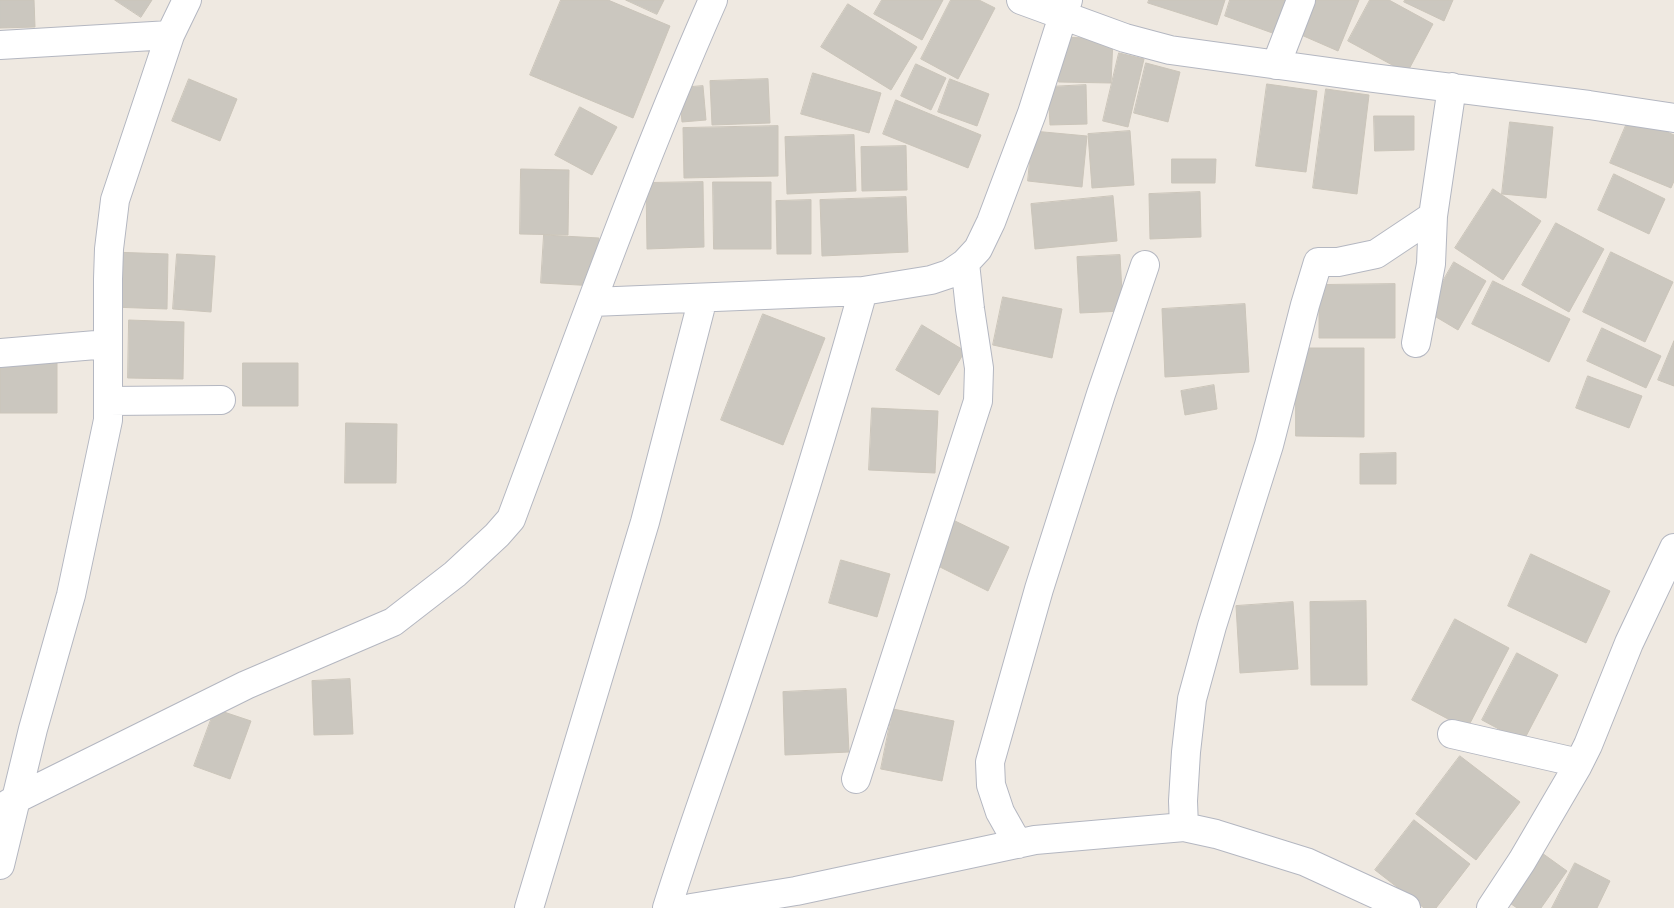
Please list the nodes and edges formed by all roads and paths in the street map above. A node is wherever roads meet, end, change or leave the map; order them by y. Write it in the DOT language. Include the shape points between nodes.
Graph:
graph roads {
  1 [pos="187,0"];
  2 [pos="712,0"];
  3 [pos="1021,0"];
  4 [pos="1300,0"];
  5 [pos="1066,7"];
  6 [pos="170,35"];
  7 [pos="0,45"];
  8 [pos="1276,65"];
  9 [pos="1452,87"];
  10 [pos="1674,118"];
  11 [pos="1433,216"];
  12 [pos="965,264"];
  13 [pos="1145,265"];
  14 [pos="863,291"];
  15 [pos="703,298"];
  16 [pos="592,302"];
  17 [pos="1416,343"];
  18 [pos="108,344"];
  19 [pos="0,353"];
  20 [pos="221,400"];
  21 [pos="109,401"];
  22 [pos="1674,548"];
  23 [pos="1452,734"];
  24 [pos="1578,763"];
  25 [pos="856,779"];
  26 [pos="8,804"];
  27 [pos="1184,827"];
  28 [pos="1018,844"];
  29 [pos="0,865"];
  30 [pos="529,908"];
  31 [pos="667,908"];
  32 [pos="691,908"];
  33 [pos="1406,908"];
  34 [pos="1491,908"];
  1 -- 6 [label="street"];
  2 -- 16 [label="street"];
  3 -- 5 [label="street"];
  4 -- 8 [label="street"];
  5 -- 8 [label="street" via="1125,38 1170,50"];
  5 -- 12 [label="street" via="1032,114 991,222 978,249"];
  6 -- 7 [label="street"];
  6 -- 18 [label="street" via="116,200 108,269"];
  8 -- 9 [label="street"];
  9 -- 10 [label="street"];
  9 -- 11 [label="street"];
  11 -- 17 [label="street" via="1430,264"];
  11 -- 27 [label="street" via="1376,254 1338,262 1318,262 1269,445 1192,699 1186,752"];
  12 -- 14 [label="street" via="931,280"];
  12 -- 25 [label="street" via="979,368 978,401"];
  13 -- 28 [label="street" via="1039,589 990,762 991,785 1000,812"];
  14 -- 15 [label="street"];
  14 -- 31 [label="street" via="775,585"];
  15 -- 16 [label="street"];
  15 -- 30 [label="street" via="645,522"];
  16 -- 26 [label="street" via="511,519 455,574 393,622 246,685"];
  18 -- 19 [label="street"];
  18 -- 21 [label="street"];
  20 -- 21 [label="street"];
  21 -- 26 [label="street" via="104,443 70,594 33,729"];
  22 -- 24 [label="street"];
  23 -- 24 [label="street"];
  24 -- 34 [label="street" via="1528,852"];
  26 -- 29 [label="street"];
  27 -- 28 [label="street"];
  27 -- 33 [label="street" via="1306,862"];
  28 -- 32 [label="street" via="796,891"];
}
